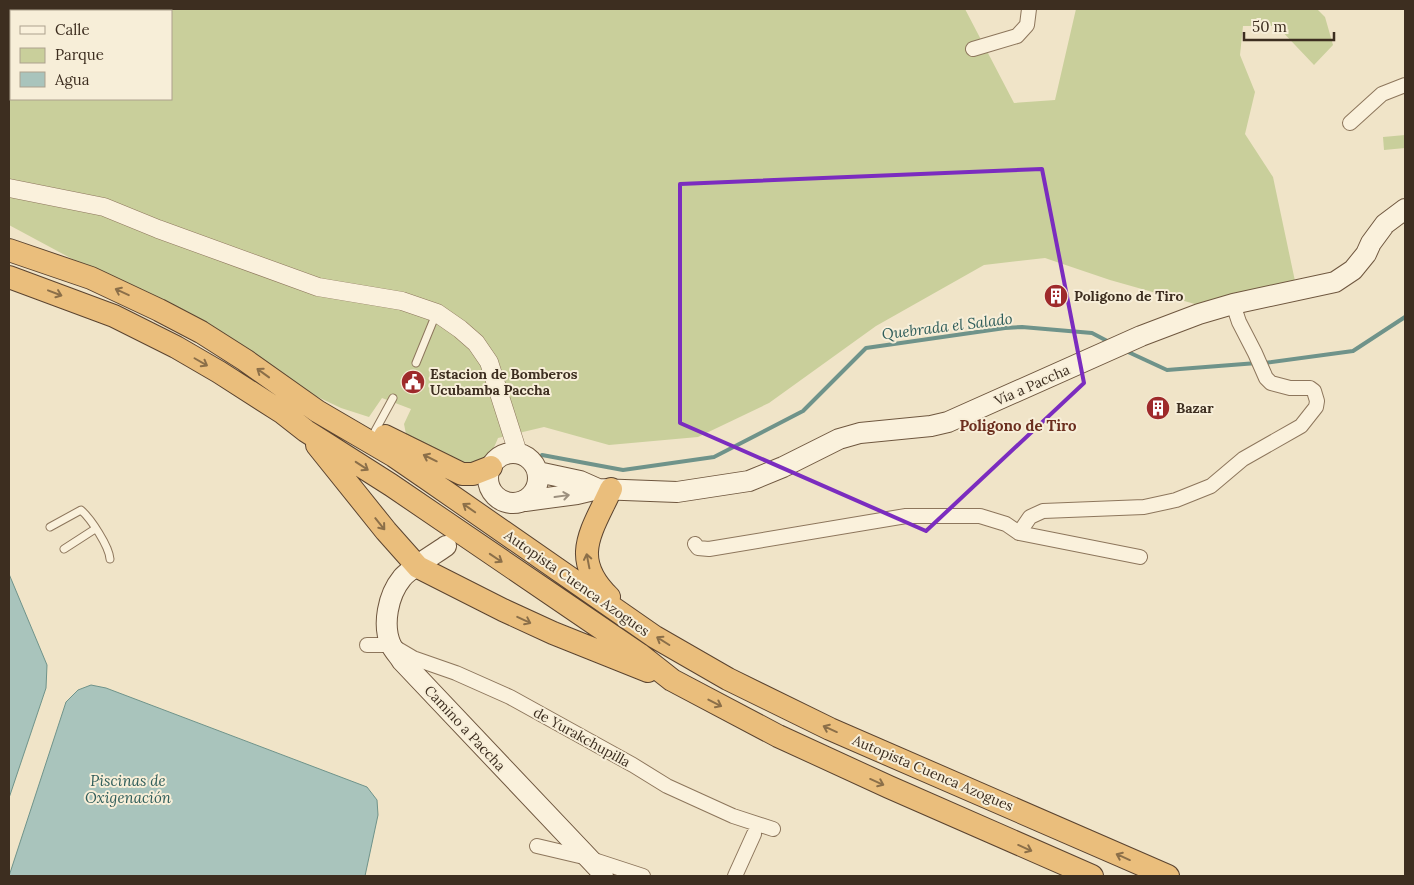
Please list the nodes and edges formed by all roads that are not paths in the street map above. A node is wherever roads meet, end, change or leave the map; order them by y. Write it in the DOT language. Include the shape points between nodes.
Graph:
graph roads {
  1 [pos="1029,9"];
  2 [pos="972,50"];
  3 [pos="1405,85"];
  4 [pos="1350,123"];
  5 [pos="9,188"];
  6 [pos="1405,208"];
  7 [pos="9,250"];
  8 [pos="9,276"];
  9 [pos="1233,304"];
  10 [pos="437,313"];
  11 [pos="416,362"];
  12 [pos="296,395"];
  13 [pos="393,398"];
  14 [pos="306,431"];
  15 [pos="375,432"];
  16 [pos="518,453"];
  17 [pos="491,467"];
  18 [pos="538,472"];
  19 [pos="605,489"];
  20 [pos="524,501"];
  21 [pos="50,527"];
  22 [pos="95,529"];
  23 [pos="1019,533"];
  24 [pos="695,544"];
  25 [pos="446,546"];
  26 [pos="64,549"];
  27 [pos="1140,557"];
  28 [pos="110,559"];
  29 [pos="418,566"];
  30 [pos="639,625"];
  31 [pos="367,645"];
  32 [pos="391,645"];
  33 [pos="672,680"];
  34 [pos="773,829"];
  35 [pos="754,834"];
  36 [pos="537,846"];
  37 [pos="588,858"];
  38 [pos="602,876"];
  39 [pos="643,876"];
  40 [pos="735,876"];
  41 [pos="1092,876"];
  42 [pos="1168,876"];
  1 -- 2 [label="street" via="1027,25 1017,36"];
  3 -- 4 [label="street" via="1382,94"];
  5 -- 10 [label="street" via="104,207 318,287 402,301"];
  6 -- 9 [label="main road, Vía a Paccha" via="1385,224 1353,270 1336,282"];
  12 -- 7 [label="highway, Autopista Cuenca Azogues, one-way" via="223,346 159,310 91,278"];
  8 -- 14 [label="highway, Autopista Cuenca Azogues, one-way" via="145,331 219,372"];
  9 -- 19 [label="main road, Vía a Paccha" via="1119,346 948,422 860,433 838,439 749,481 677,492"];
  9 -- 23 [label="street" via="1271,383 1290,388 1310,388 1316,396 1316,407 1301,426 1243,459 1211,486 1176,500 1144,508 1043,511 1030,518"];
  10 -- 11 [label="lane"];
  10 -- 16 [label="street" via="476,343 489,362"];
  12 -- 15 [label="highway"];
  30 -- 12 [label="highway, Autopista Cuenca Azogues, one-way" via="394,456"];
  13 -- 15 [label="lane"];
  14 -- 29 [label="highway, one-way"];
  14 -- 33 [label="highway, Autopista Cuenca Azogues, one-way" via="391,485 639,654"];
  17 -- 15 [label="highway, one-way" via="473,474 462,474"];
  16 -- 17 [label="main road" via="502,456"];
  16 -- 18 [label="main road" via="531,460"];
  17 -- 20 [label="main road" via="489,482 497,507"];
  18 -- 19 [label="main road, Vía a Paccha"];
  18 -- 20 [label="main road" via="536,489"];
  20 -- 19 [label="main road, Vía a Paccha, one-way"];
  30 -- 19 [label="highway, one-way" via="597,585 586,557"];
  21 -- 22 [label="lane" via="80,509"];
  22 -- 26 [label="lane"];
  22 -- 28 [label="lane" via="110,552"];
  23 -- 24 [label="street" via="1006,524 980,516 906,516 709,549 698,548"];
  23 -- 27 [label="street"];
  25 -- 29 [label="main road, Camino a Paccha"];
  29 -- 32 [label="main road, Camino a Paccha" via="395,588 388,608"];
  29 -- 33 [label="highway, one-way" via="552,633"];
  42 -- 30 [label="highway, Autopista Cuenca Azogues, one-way" via="798,714 728,679"];
  31 -- 32 [label="street"];
  32 -- 34 [label="street, de Yurakchupilla" via="413,658 456,672 510,697 667,786 733,816"];
  32 -- 37 [label="main road, Camino a Paccha" via="402,661"];
  33 -- 41 [label="highway, Autopista Cuenca Azogues, one-way" via="818,755"];
  35 -- 40 [label="street"];
  36 -- 37 [label="street"];
  37 -- 38 [label="main road, Camino a Paccha"];
  37 -- 39 [label="street"];
}
